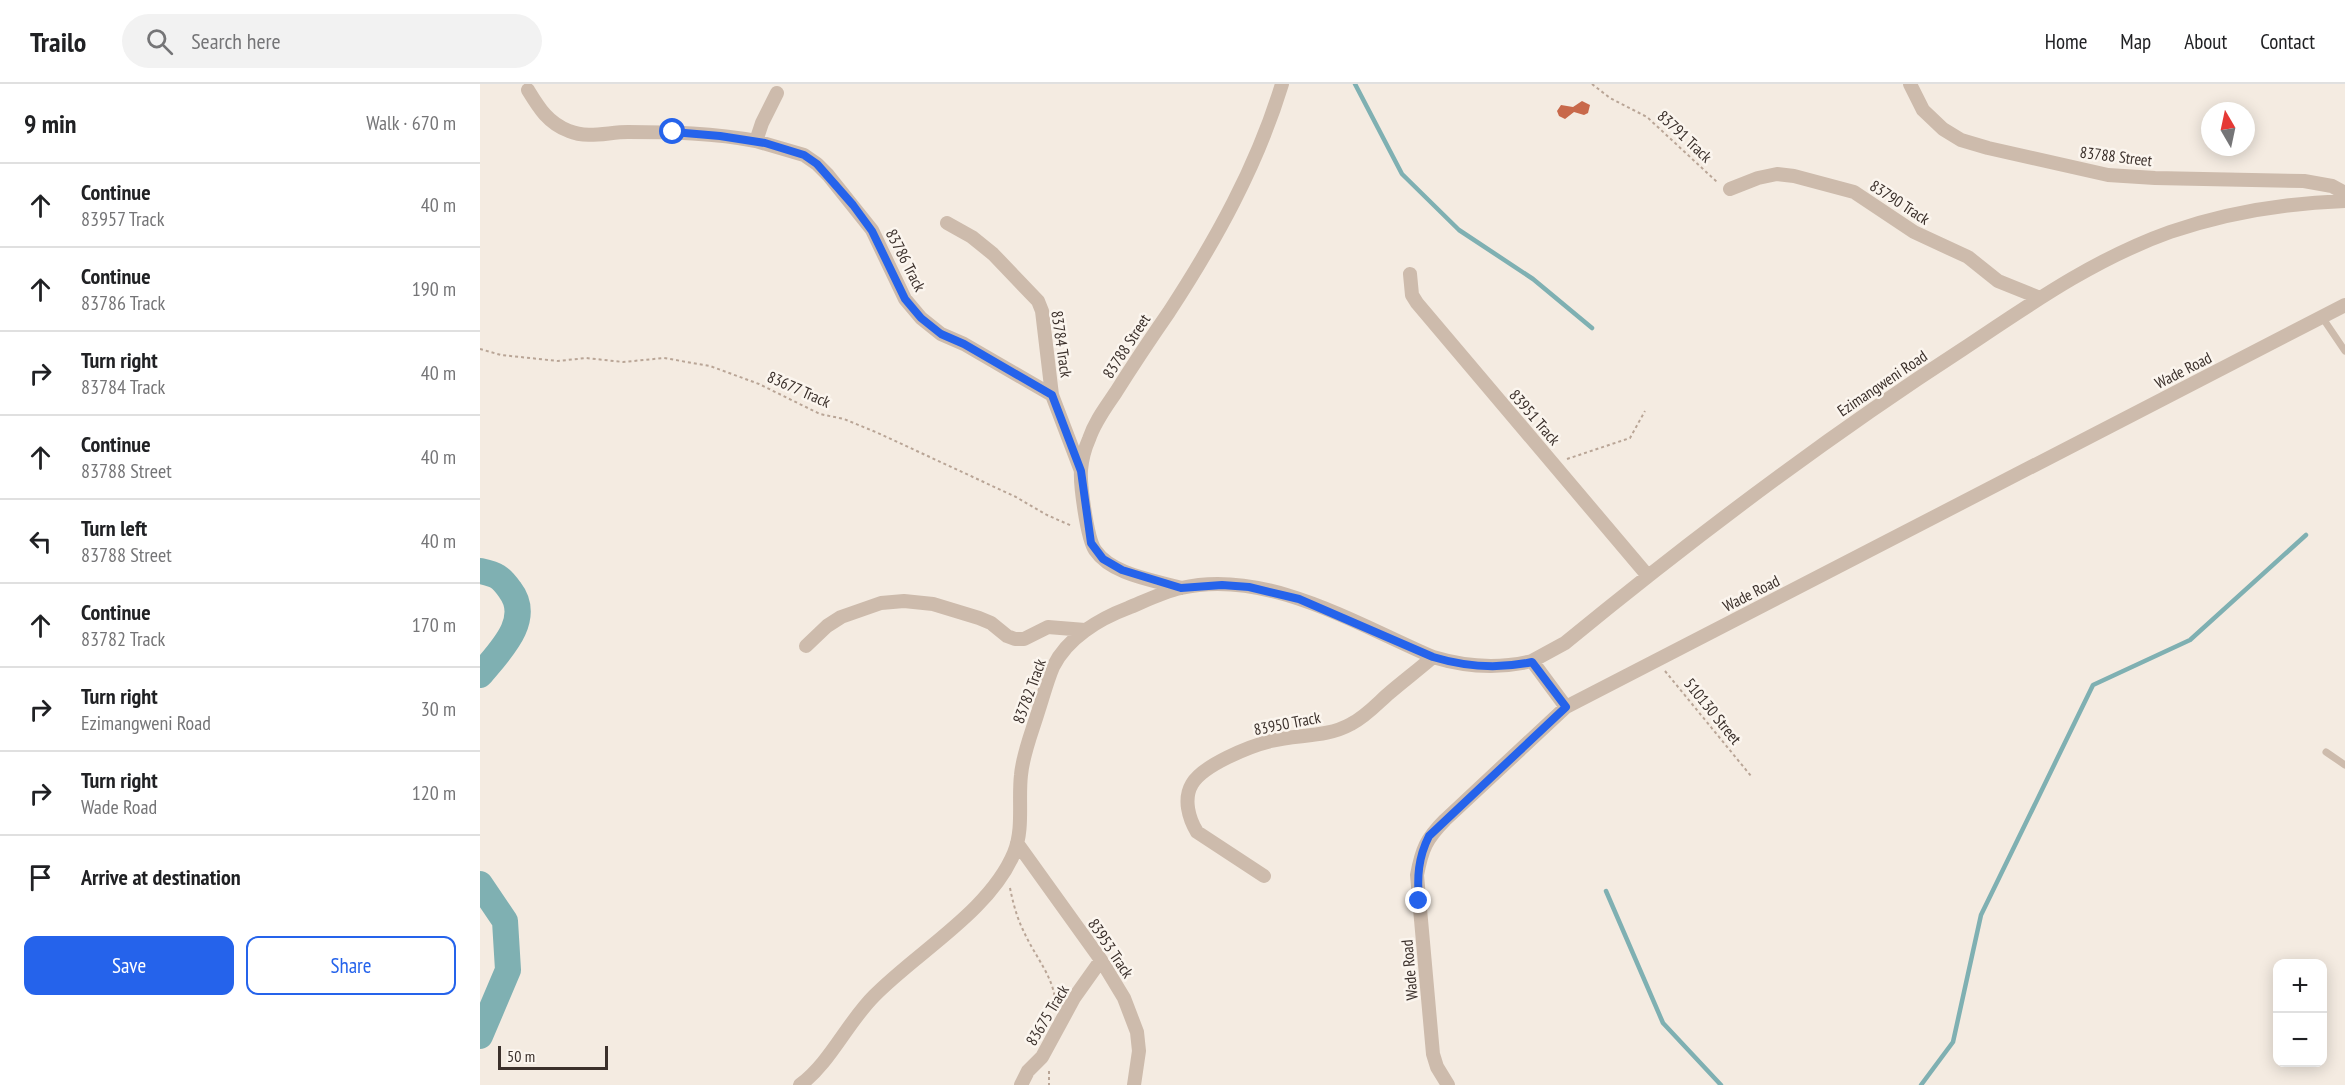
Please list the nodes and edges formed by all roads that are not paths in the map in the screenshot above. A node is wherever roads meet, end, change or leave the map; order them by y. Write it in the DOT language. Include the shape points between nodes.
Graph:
graph roads {
  1 [pos="1282,84"];
  2 [pos="1910,84"];
  3 [pos="528,90"];
  4 [pos="777,93"];
  5 [pos="756,141"];
  6 [pos="1730,189"];
  7 [pos="2345,193"];
  8 [pos="2345,201"];
  9 [pos="947,223"];
  10 [pos="1410,274"];
  11 [pos="2040,298"];
  12 [pos="2345,305"];
  13 [pos="2322,317"];
  14 [pos="2345,351"];
  15 [pos="1052,395"];
  16 [pos="1081,471"];
  17 [pos="1648,576"];
  18 [pos="1181,588"];
  19 [pos="1085,630"];
  20 [pos="806,646"];
  21 [pos="1433,657"];
  22 [pos="1532,662"];
  23 [pos="1566,707"];
  24 [pos="2326,752"];
  25 [pos="2345,765"];
  26 [pos="1017,843"];
  27 [pos="1264,876"];
  28 [pos="1101,960"];
  29 [pos="800,1085"];
  30 [pos="1021,1085"];
  31 [pos="1134,1085"];
  32 [pos="1448,1085"];
  1 -- 16 [label="street, 83788 Street" via="1246,181 1197,266 1099,417 1085,449"];
  2 -- 7 [label="street, 83788 Street" via="1923,110 1943,129 1961,140 1988,148 2108,175 2304,182 2332,186"];
  3 -- 5 [label="street, 83786 Track" via="550,120 581,135 673,132"];
  4 -- 5 [label="street"];
  5 -- 15 [label="street, 83786 Track" via="804,155 828,175 872,231 905,299 921,318 941,334"];
  6 -- 11 [label="street, 83790 Track" via="1777,174 1854,192 1914,232 1968,257 1998,281"];
  8 -- 11 [label="street, Ezimangweni Road" via="2247,213 2169,232 2082,271"];
  9 -- 15 [label="street, 83784 Track" via="993,254 1038,301"];
  10 -- 17 [label="street, 83951 Track" via="1417,303"];
  11 -- 17 [label="street, Ezimangweni Road" via="1766,484"];
  12 -- 13 [label="street, Wade Road"];
  13 -- 14 [label="lane"];
  13 -- 23 [label="street, Wade Road"];
  15 -- 16 [label="street, 83784 Track"];
  16 -- 18 [label="street, 83788 Street" via="1095,551 1122,570"];
  17 -- 22 [label="street, Ezimangweni Road" via="1565,643"];
  18 -- 19 [label="street, 83782 Track" via="1115,613"];
  18 -- 21 [label="street, 83782 Track" via="1240,586 1299,599"];
  19 -- 20 [label="street" via="1048,627 1016,639 979,618 933,604 904,601 881,603 841,617"];
  19 -- 26 [label="street, 83782 Track" via="1053,668 1025,752"];
  21 -- 22 [label="street, 83782 Track" via="1497,667"];
  21 -- 27 [label="street, 83950 Track" via="1350,725 1253,746 1202,773 1191,784 1188,811 1197,832"];
  22 -- 23 [label="street"];
  23 -- 32 [label="street, Wade Road" via="1445,820 1429,836 1421,852 1417,875 1431,1039 1437,1067"];
  24 -- 25 [label="lane"];
  26 -- 28 [label="street, 83953 Track"];
  26 -- 29 [label="street, 83782 Track" via="986,896 875,995 818,1071"];
  28 -- 30 [label="street, 83675 Track"];
  28 -- 31 [label="street, 83953 Track" via="1124,998 1137,1032 1139,1051"];
}
